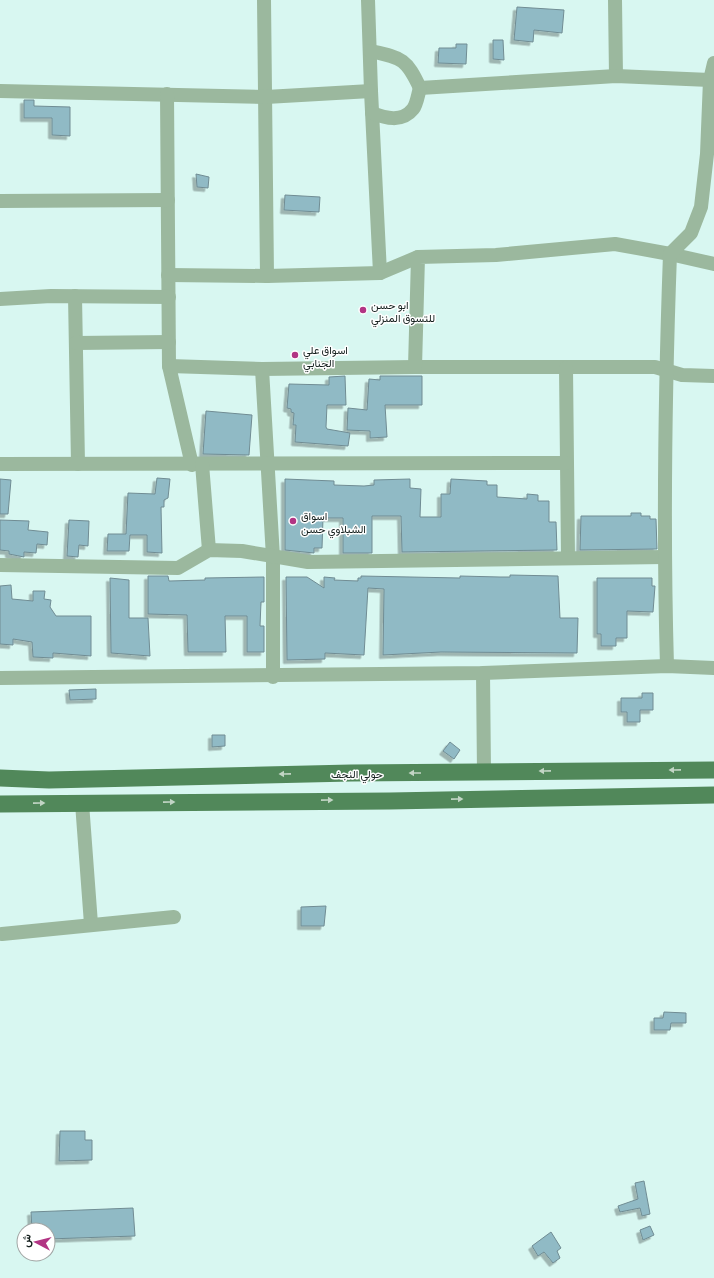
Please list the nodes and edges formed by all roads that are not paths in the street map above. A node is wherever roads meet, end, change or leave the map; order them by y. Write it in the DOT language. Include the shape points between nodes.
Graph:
graph roads {
  1 [pos="264,0"];
  2 [pos="368,0"];
  3 [pos="615,0"];
  4 [pos="370,51"];
  5 [pos="714,62"];
  6 [pos="616,76"];
  7 [pos="710,80"];
  8 [pos="420,88"];
  9 [pos="0,91"];
  10 [pos="371,91"];
  11 [pos="167,94"];
  12 [pos="266,97"];
  13 [pos="372,113"];
  14 [pos="711,154"];
  15 [pos="168,200"];
  16 [pos="0,201"];
  17 [pos="670,254"];
  18 [pos="418,257"];
  19 [pos="714,264"];
  20 [pos="380,273"];
  21 [pos="168,275"];
  22 [pos="267,276"];
  23 [pos="75,296"];
  24 [pos="169,296"];
  25 [pos="0,299"];
  26 [pos="169,342"];
  27 [pos="76,343"];
  28 [pos="169,366"];
  29 [pos="415,367"];
  30 [pos="566,368"];
  31 [pos="262,369"];
  32 [pos="666,370"];
  33 [pos="714,376"];
  34 [pos="566,463"];
  35 [pos="0,464"];
  36 [pos="78,464"];
  37 [pos="266,464"];
  38 [pos="197,465"];
  39 [pos="209,550"];
  40 [pos="273,557"];
  41 [pos="568,557"];
  42 [pos="664,557"];
  43 [pos="0,565"];
  44 [pos="667,666"];
  45 [pos="714,668"];
  46 [pos="483,673"];
  47 [pos="273,677"];
  48 [pos="0,678"];
  49 [pos="714,770"];
  50 [pos="484,772"];
  51 [pos="351,773"];
  52 [pos="390,773"];
  53 [pos="0,778"];
  54 [pos="714,795"];
  55 [pos="352,800"];
  56 [pos="390,801"];
  57 [pos="82,803"];
  58 [pos="0,804"];
  59 [pos="174,917"];
  60 [pos="91,924"];
  61 [pos="2,934"];
  1 -- 12 [label="street"];
  2 -- 4 [label="street"];
  3 -- 6 [label="street"];
  4 -- 8 [label="street" via="404,61"];
  4 -- 10 [label="street"];
  5 -- 7 [label="street"];
  6 -- 7 [label="street"];
  6 -- 8 [label="street"];
  7 -- 14 [label="street"];
  8 -- 13 [label="street" via="413,109 400,118 388,119"];
  9 -- 11 [label="street"];
  10 -- 12 [label="street"];
  10 -- 13 [label="street"];
  11 -- 12 [label="street"];
  11 -- 15 [label="street"];
  12 -- 22 [label="street"];
  13 -- 20 [label="street"];
  14 -- 17 [label="street" via="701,207 691,233"];
  15 -- 16 [label="street"];
  15 -- 21 [label="street"];
  17 -- 18 [label="street" via="615,244 496,255"];
  17 -- 19 [label="street"];
  17 -- 32 [label="street"];
  18 -- 20 [label="street"];
  18 -- 29 [label="street"];
  20 -- 22 [label="street"];
  21 -- 22 [label="street"];
  21 -- 24 [label="street"];
  23 -- 24 [label="street"];
  23 -- 25 [label="street"];
  23 -- 27 [label="street"];
  24 -- 26 [label="street"];
  26 -- 27 [label="street"];
  26 -- 28 [label="street"];
  27 -- 36 [label="street"];
  28 -- 31 [label="street"];
  28 -- 38 [label="street"];
  29 -- 30 [label="street"];
  29 -- 31 [label="street"];
  30 -- 32 [label="street" via="655,367"];
  30 -- 34 [label="street"];
  31 -- 37 [label="street"];
  32 -- 33 [label="street" via="682,375"];
  32 -- 42 [label="street"];
  34 -- 37 [label="street"];
  34 -- 41 [label="street"];
  35 -- 36 [label="street"];
  36 -- 38 [label="street"];
  37 -- 38 [label="street"];
  37 -- 40 [label="street"];
  38 -- 39 [label="street"];
  39 -- 40 [label="street" via="242,551"];
  39 -- 43 [label="street" via="178,568"];
  40 -- 41 [label="street" via="308,562"];
  40 -- 47 [label="street"];
  41 -- 42 [label="street"];
  42 -- 44 [label="street"];
  44 -- 45 [label="street"];
  44 -- 46 [label="street"];
  46 -- 47 [label="street"];
  46 -- 50 [label="street"];
  47 -- 48 [label="street"];
  49 -- 50 [label="main road, حولي النجف, one-way"];
  50 -- 52 [label="main road, حولي النجف, one-way"];
  51 -- 52 [label="main road, حولي النجف"];
  51 -- 53 [label="main road, حولي النجف, one-way" via="48,780"];
  51 -- 55 [label="main road" via="358,779 359,784 358,793"];
  52 -- 56 [label="main road" via="382,787"];
  56 -- 54 [label="main road, one-way"];
  55 -- 56 [label="main road"];
  57 -- 55 [label="main road, one-way"];
  58 -- 57 [label="main road, one-way"];
  57 -- 60 [label="street"];
  59 -- 60 [label="street"];
  60 -- 61 [label="street"];
}
